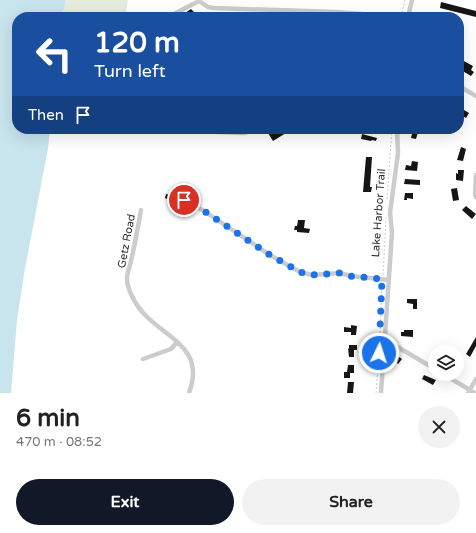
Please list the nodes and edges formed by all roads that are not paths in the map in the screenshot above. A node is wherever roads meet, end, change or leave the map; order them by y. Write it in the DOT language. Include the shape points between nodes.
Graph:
graph roads {
  1 [pos="412,0"];
  2 [pos="199,1"];
  3 [pos="178,12"];
  4 [pos="336,12"];
  5 [pos="409,12"];
  6 [pos="464,89"];
  7 [pos="476,96"];
  8 [pos="397,134"];
  9 [pos="476,175"];
  10 [pos="476,196"];
  11 [pos="184,200"];
  12 [pos="141,210"];
  13 [pos="388,280"];
  14 [pos="384,339"];
  15 [pos="177,342"];
  16 [pos="143,359"];
  17 [pos="428,365"];
  18 [pos="476,379"];
  19 [pos="454,381"];
  20 [pos="469,391"];
  21 [pos="189,393"];
  22 [pos="381,393"];
  23 [pos="475,393"];
  1 -- 5 [label="street"];
  2 -- 3 [label="street"];
  2 -- 4 [label="street" via="214,8"];
  6 -- 7 [label="street"];
  8 -- 13 [label="street" via="398,153 390,213 392,233"];
  9 -- 10 [label="street"];
  11 -- 13 [label="street" via="300,272 312,275 340,273"];
  12 -- 15 [label="street, Getz Road" via="127,279 139,308 160,330"];
  13 -- 14 [label="street"];
  14 -- 17 [label="street"];
  14 -- 22 [label="street"];
  15 -- 16 [label="street" via="171,349"];
  15 -- 21 [label="street, Getz Road" via="192,362 194,375"];
  18 -- 20 [label="street"];
  19 -- 20 [label="street"];
  20 -- 23 [label="street"];
}
